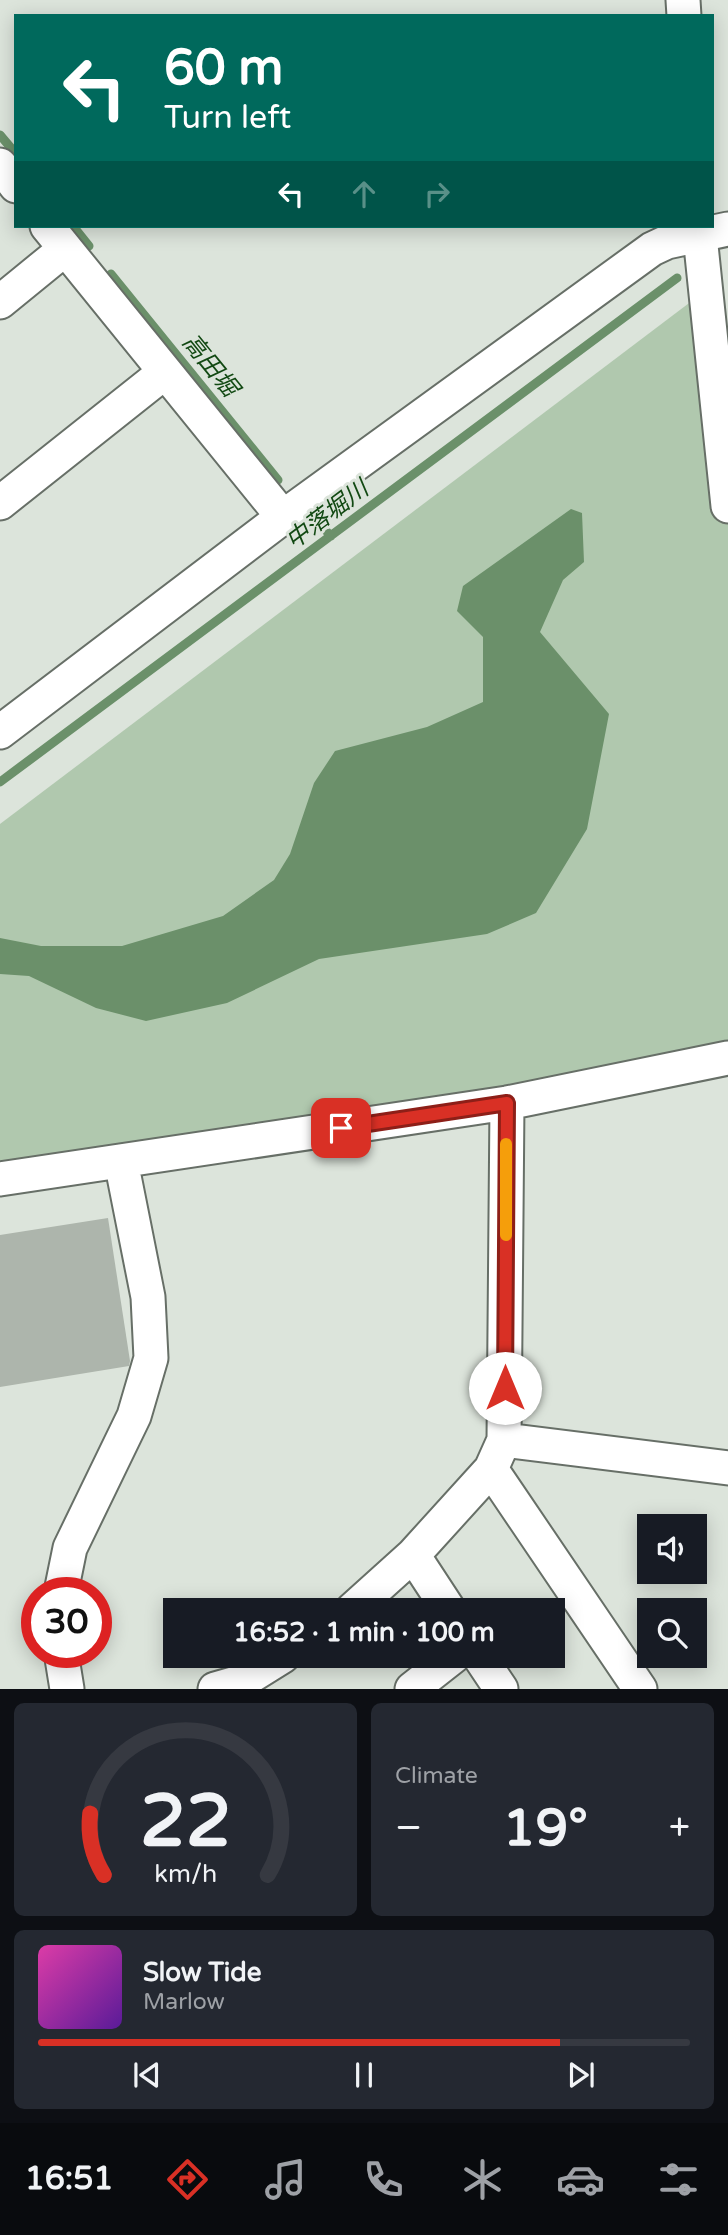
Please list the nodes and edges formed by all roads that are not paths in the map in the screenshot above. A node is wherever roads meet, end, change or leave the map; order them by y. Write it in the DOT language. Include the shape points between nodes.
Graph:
graph roads {
  1 [pos="0,165"];
  2 [pos="14,183"];
  3 [pos="709,230"];
  4 [pos="56,238"];
  5 [pos="0,302"];
  6 [pos="165,372"];
  7 [pos="0,503"];
  8 [pos="728,506"];
  9 [pos="283,517"];
  10 [pos="0,732"];
  11 [pos="728,1058"];
  12 [pos="507,1103"];
  13 [pos="121,1161"];
  14 [pos="0,1179"];
  15 [pos="498,1454"];
  16 [pos="728,1468"];
  17 [pos="413,1555"];
  18 [pos="64,1577"];
  19 [pos="365,1598"];
  20 [pos="441,1598"];
  21 [pos="64,1668"];
  22 [pos="264,1668"];
  23 [pos="439,1668"];
  24 [pos="487,1668"];
  25 [pos="67,1689"];
  26 [pos="215,1689"];
  27 [pos="412,1689"];
  28 [pos="501,1689"];
  29 [pos="640,1689"];
  1 -- 2 [label="street"];
  3 -- 8 [label="street"];
  3 -- 9 [label="street" via="652,249"];
  4 -- 5 [label="street"];
  4 -- 6 [label="street"];
  6 -- 7 [label="street"];
  6 -- 9 [label="street"];
  9 -- 10 [label="street"];
  11 -- 12 [label="street"];
  12 -- 13 [label="street"];
  12 -- 15 [label="street"];
  13 -- 14 [label="street"];
  13 -- 18 [label="street" via="148,1297 151,1358 134,1416 70,1548"];
  15 -- 16 [label="street"];
  15 -- 17 [label="street"];
  15 -- 29 [label="street"];
  17 -- 19 [label="street"];
  17 -- 20 [label="street"];
  21 -- 25 [label="street"];
  22 -- 26 [label="street" via="243,1681"];
  23 -- 27 [label="street"];
  24 -- 28 [label="street"];
}
